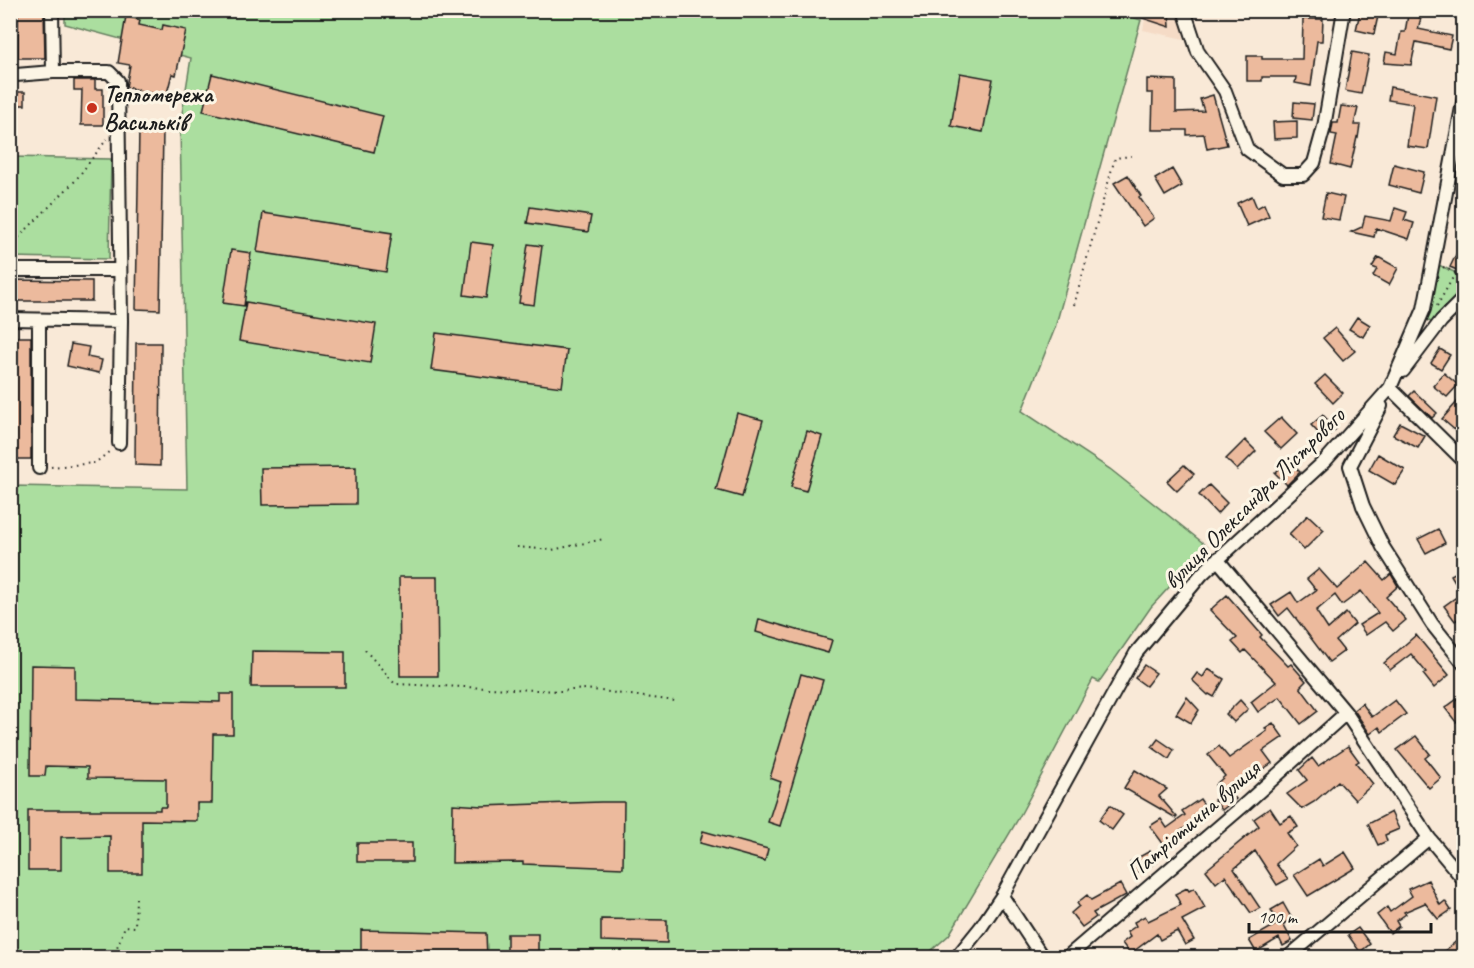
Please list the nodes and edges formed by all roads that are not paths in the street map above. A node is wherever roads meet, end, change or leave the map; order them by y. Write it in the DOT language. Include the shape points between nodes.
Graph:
graph roads {
  1 [pos="52,10"];
  2 [pos="1184,10"];
  3 [pos="1344,10"];
  4 [pos="53,72"];
  5 [pos="10,73"];
  6 [pos="1464,97"];
  7 [pos="10,270"];
  8 [pos="120,270"];
  9 [pos="1464,298"];
  10 [pos="1424,309"];
  11 [pos="10,319"];
  12 [pos="39,320"];
  13 [pos="121,321"];
  14 [pos="1435,321"];
  15 [pos="1390,388"];
  16 [pos="119,443"];
  17 [pos="1326,460"];
  18 [pos="1464,460"];
  19 [pos="1350,466"];
  20 [pos="39,468"];
  21 [pos="1217,559"];
  22 [pos="1464,664"];
  23 [pos="1346,713"];
  24 [pos="1430,838"];
  25 [pos="1464,880"];
  26 [pos="1002,896"];
  27 [pos="956,957"];
  28 [pos="1043,957"];
  29 [pos="1066,957"];
  30 [pos="1287,957"];
  1 -- 4 [label="street"];
  2 -- 3 [label="street" via="1198,52 1225,91 1247,149 1283,176 1304,175 1314,163"];
  4 -- 5 [label="street"];
  4 -- 8 [label="street" via="109,72 118,81"];
  6 -- 10 [label="street, вулиця Олександра Лістрового"];
  7 -- 8 [label="street"];
  8 -- 13 [label="street"];
  9 -- 14 [label="street"];
  10 -- 14 [label="street" via="1425,319"];
  10 -- 15 [label="street, вулиця Олександра Лістрового"];
  11 -- 12 [label="street"];
  12 -- 13 [label="street"];
  12 -- 20 [label="street"];
  13 -- 16 [label="street"];
  14 -- 15 [label="street"];
  15 -- 17 [label="street, вулиця Олександра Лістрового"];
  15 -- 18 [label="street"];
  15 -- 19 [label="street"];
  17 -- 19 [label="street" via="1341,453 1349,455"];
  17 -- 21 [label="street, вулиця Олександра Лістрового"];
  19 -- 22 [label="street" via="1363,506 1383,547 1432,624"];
  21 -- 23 [label="street"];
  21 -- 26 [label="street, вулиця Олександра Лістрового" via="1136,654"];
  23 -- 24 [label="street"];
  23 -- 29 [label="street, Патріотична вулиця"];
  24 -- 25 [label="street"];
  24 -- 30 [label="street"];
  26 -- 27 [label="street, вулиця Олександра Лістрового"];
  26 -- 28 [label="street"];
}
